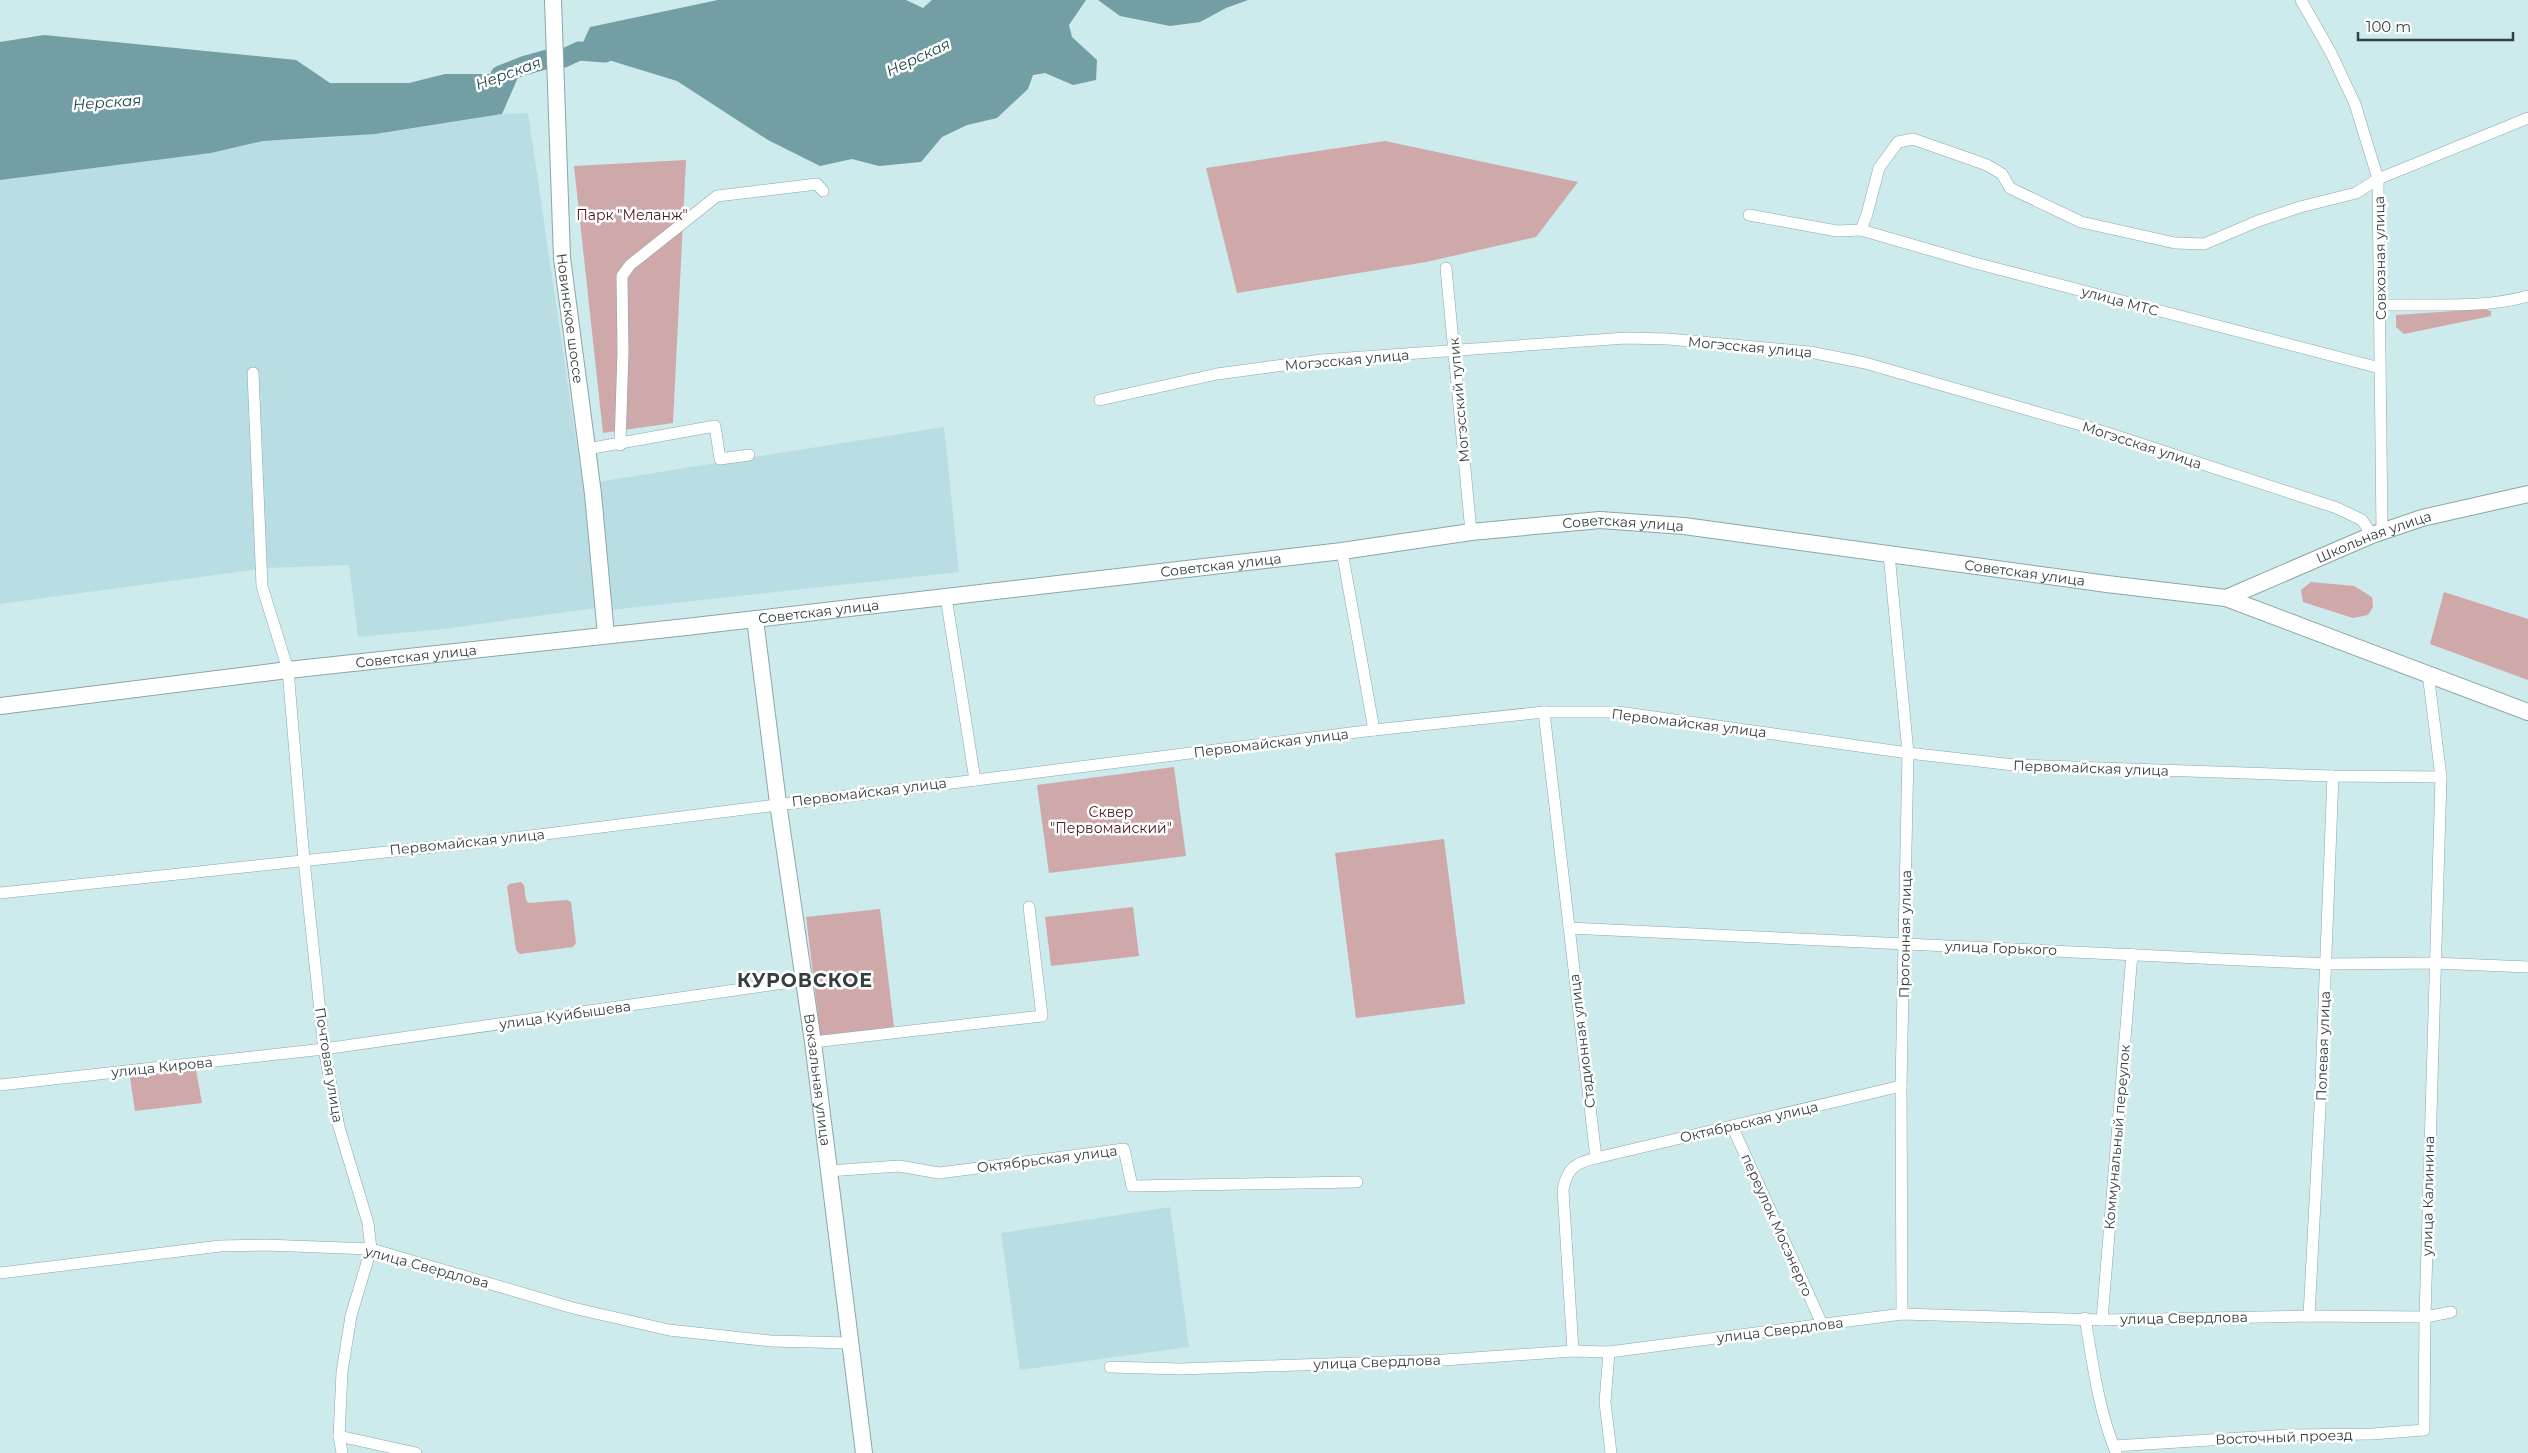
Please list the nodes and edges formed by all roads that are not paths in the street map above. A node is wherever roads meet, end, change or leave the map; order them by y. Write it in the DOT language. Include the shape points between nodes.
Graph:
graph roads {
  1 [pos="2302,0"];
  2 [pos="553,4"];
  3 [pos="2528,118"];
  4 [pos="2378,179"];
  5 [pos="823,191"];
  6 [pos="1749,215"];
  7 [pos="1861,230"];
  8 [pos="1446,268"];
  9 [pos="2528,296"];
  10 [pos="2381,304"];
  11 [pos="1454,350"];
  12 [pos="2380,368"];
  13 [pos="253,373"];
  14 [pos="1100,400"];
  15 [pos="620,444"];
  16 [pos="587,449"];
  17 [pos="749,455"];
  18 [pos="2528,494"];
  19 [pos="1471,532"];
  20 [pos="2377,533"];
  21 [pos="1342,551"];
  22 [pos="1889,554"];
  23 [pos="946,597"];
  24 [pos="2226,598"];
  25 [pos="755,619"];
  26 [pos="606,635"];
  27 [pos="288,670"];
  28 [pos="2428,673"];
  29 [pos="0,706"];
  30 [pos="1544,712"];
  31 [pos="2528,712"];
  32 [pos="1374,730"];
  33 [pos="1908,754"];
  34 [pos="2333,776"];
  35 [pos="2441,777"];
  36 [pos="975,780"];
  37 [pos="778,804"];
  38 [pos="304,860"];
  39 [pos="0,893"];
  40 [pos="1029,907"];
  41 [pos="1569,928"];
  42 [pos="1906,945"];
  43 [pos="2132,954"];
  44 [pos="2434,963"];
  45 [pos="2326,964"];
  46 [pos="2528,967"];
  47 [pos="804,980"];
  48 [pos="813,1042"];
  49 [pos="324,1049"];
  50 [pos="0,1085"];
  51 [pos="1901,1086"];
  52 [pos="1732,1126"];
  53 [pos="1596,1158"];
  54 [pos="828,1171"];
  55 [pos="1357,1182"];
  56 [pos="371,1249"];
  57 [pos="0,1273"];
  58 [pos="2451,1312"];
  59 [pos="1902,1314"];
  60 [pos="2309,1316"];
  61 [pos="2425,1317"];
  62 [pos="2085,1318"];
  63 [pos="2102,1320"];
  64 [pos="1822,1324"];
  65 [pos="850,1343"];
  66 [pos="1573,1351"];
  67 [pos="1610,1352"];
  68 [pos="1110,1367"];
  69 [pos="2424,1430"];
  70 [pos="340,1436"];
  71 [pos="2115,1450"];
  72 [pos="342,1453"];
  73 [pos="416,1453"];
  74 [pos="864,1453"];
  75 [pos="1611,1453"];
  1 -- 4 [label="street, Совхозная улица" via="2354,104"];
  2 -- 16 [label="street, Новинское шоссе" via="562,258"];
  3 -- 4 [label="street"];
  4 -- 7 [label="street" via="2356,194 2300,207 2204,244 2175,243 2081,222 2010,188 2002,174 1987,165 1914,139 1898,142 1879,168"];
  4 -- 10 [label="street, Совхозная улица"];
  5 -- 15 [label="street" via="817,184 717,196 630,265 622,276"];
  6 -- 7 [label="street, улица МТС" via="1837,231"];
  7 -- 12 [label="street, улица МТС" via="1975,263"];
  8 -- 11 [label="street, Могэсский тупик"];
  9 -- 10 [label="street" via="2490,303"];
  10 -- 12 [label="street, Совхозная улица"];
  11 -- 14 [label="street, Могэсская улица" via="1321,360 1217,374"];
  11 -- 19 [label="street, Могэсский тупик"];
  11 -- 20 [label="street, Могэсская улица" via="1626,338 1668,339 1810,352 1856,361 1947,384 2086,426 2337,508 2362,520"];
  12 -- 20 [label="street, Совхозная улица"];
  13 -- 27 [label="street, Почтовая улица" via="262,586"];
  15 -- 16 [label="street"];
  15 -- 17 [label="street" via="715,426 720,459"];
  16 -- 26 [label="street, Новинское шоссе"];
  18 -- 20 [label="street, Школьная улица" via="2422,518"];
  19 -- 21 [label="street, Советская улица"];
  19 -- 22 [label="street, Советская улица" via="1600,520 1684,526"];
  20 -- 24 [label="street, Школьная улица"];
  21 -- 23 [label="street, Советская улица"];
  21 -- 32 [label="street"];
  22 -- 24 [label="street, Советская улица"];
  22 -- 33 [label="street, Прогонная улица"];
  23 -- 25 [label="street, Советская улица"];
  23 -- 36 [label="street"];
  24 -- 28 [label="street, Советская улица"];
  25 -- 26 [label="street, Советская улица"];
  25 -- 37 [label="street, Вокзальная улица"];
  26 -- 27 [label="street, Советская улица"];
  27 -- 29 [label="street, Советская улица"];
  27 -- 38 [label="street, Почтовая улица"];
  28 -- 31 [label="street, Советская улица"];
  28 -- 35 [label="street"];
  30 -- 32 [label="street, Первомайская улица"];
  30 -- 33 [label="street, Первомайская улица" via="1618,712"];
  30 -- 41 [label="street, Стадионная улица"];
  32 -- 36 [label="street, Первомайская улица"];
  33 -- 34 [label="street, Первомайская улица" via="2014,765"];
  33 -- 42 [label="street, Прогонная улица"];
  34 -- 35 [label="street, Первомайская улица"];
  34 -- 45 [label="street, Полевая улица"];
  35 -- 44 [label="street, улица Калинина"];
  36 -- 37 [label="street, Первомайская улица"];
  37 -- 38 [label="street, Первомайская улица" via="490,841"];
  37 -- 47 [label="street, Вокзальная улица"];
  38 -- 39 [label="street, Первомайская улица"];
  38 -- 49 [label="street, Почтовая улица"];
  40 -- 48 [label="street" via="1042,1016"];
  41 -- 42 [label="street, улица Горького"];
  41 -- 53 [label="street, Стадионная улица"];
  42 -- 43 [label="street, улица Горького"];
  42 -- 51 [label="street, Прогонная улица"];
  43 -- 45 [label="street, улица Горького"];
  43 -- 63 [label="street, Коммунальный переулок"];
  44 -- 45 [label="street, улица Горького"];
  44 -- 46 [label="street, улица Горького"];
  44 -- 61 [label="street, улица Калинина"];
  45 -- 60 [label="street, Полевая улица"];
  47 -- 48 [label="street, Вокзальная улица"];
  47 -- 49 [label="street, улица Куйбышева"];
  48 -- 54 [label="street, Вокзальная улица"];
  49 -- 50 [label="street, улица Кирова"];
  49 -- 56 [label="street, Почтовая улица" via="339,1127 368,1223"];
  51 -- 52 [label="street, Октябрьская улица"];
  51 -- 59 [label="street, Прогонная улица"];
  52 -- 53 [label="street, Октябрьская улица"];
  52 -- 64 [label="street, переулок Мосэнерго"];
  53 -- 66 [label="street" via="1577,1162 1565,1178 1563,1190"];
  54 -- 55 [label="street, Октябрьская улица" via="899,1166 939,1173 1124,1149 1132,1186"];
  54 -- 65 [label="street, Вокзальная улица"];
  56 -- 57 [label="street, улица Свердлова" via="220,1246"];
  56 -- 65 [label="street, улица Свердлова" via="573,1308 669,1330 771,1341"];
  56 -- 70 [label="street, Почтовая улица" via="351,1316 342,1372"];
  58 -- 61 [label="street, улица Свердлова"];
  59 -- 62 [label="street, улица Свердлова"];
  59 -- 64 [label="street, улица Свердлова"];
  60 -- 61 [label="street, улица Свердлова"];
  60 -- 63 [label="street, улица Свердлова"];
  61 -- 69 [label="street, улица Калинина"];
  62 -- 63 [label="street, улица Свердлова"];
  62 -- 71 [label="street" via="2100,1405"];
  64 -- 67 [label="street, улица Свердлова"];
  65 -- 74 [label="street, Вокзальная улица"];
  66 -- 67 [label="street, улица Свердлова"];
  66 -- 68 [label="street, улица Свердлова" via="1429,1361 1180,1369"];
  67 -- 75 [label="street" via="1605,1402"];
  69 -- 71 [label="street, Восточный проезд" via="2290,1435"];
  70 -- 72 [label="street, Почтовая улица"];
  70 -- 73 [label="street"];
}
